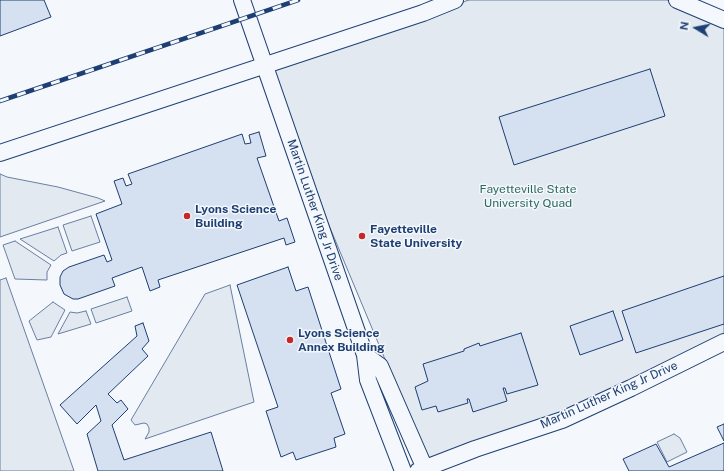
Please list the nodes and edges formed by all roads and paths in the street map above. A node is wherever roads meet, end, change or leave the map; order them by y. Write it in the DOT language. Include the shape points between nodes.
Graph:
graph roads {
  1 [pos="242,0"];
  2 [pos="454,0"];
  3 [pos="676,0"];
  4 [pos="724,20"];
  5 [pos="264,66"];
  6 [pos="0,153"];
  7 [pos="724,342"];
  8 [pos="365,355"];
  9 [pos="423,470"];
  10 [pos="403,471"];
  1 -- 5 [label="street, Martin Luther King Jr Drive"];
  2 -- 5 [label="street" via="423,13"];
  3 -- 4 [label="street"];
  5 -- 6 [label="street"];
  5 -- 8 [label="street, Martin Luther King Jr Drive"];
  7 -- 9 [label="street, Martin Luther King Jr Drive" via="562,420 475,449"];
  8 -- 9 [label="street, Martin Luther King Jr Drive" via="380,366"];
  8 -- 10 [label="street, Martin Luther King Jr Drive" via="368,380"];
}
